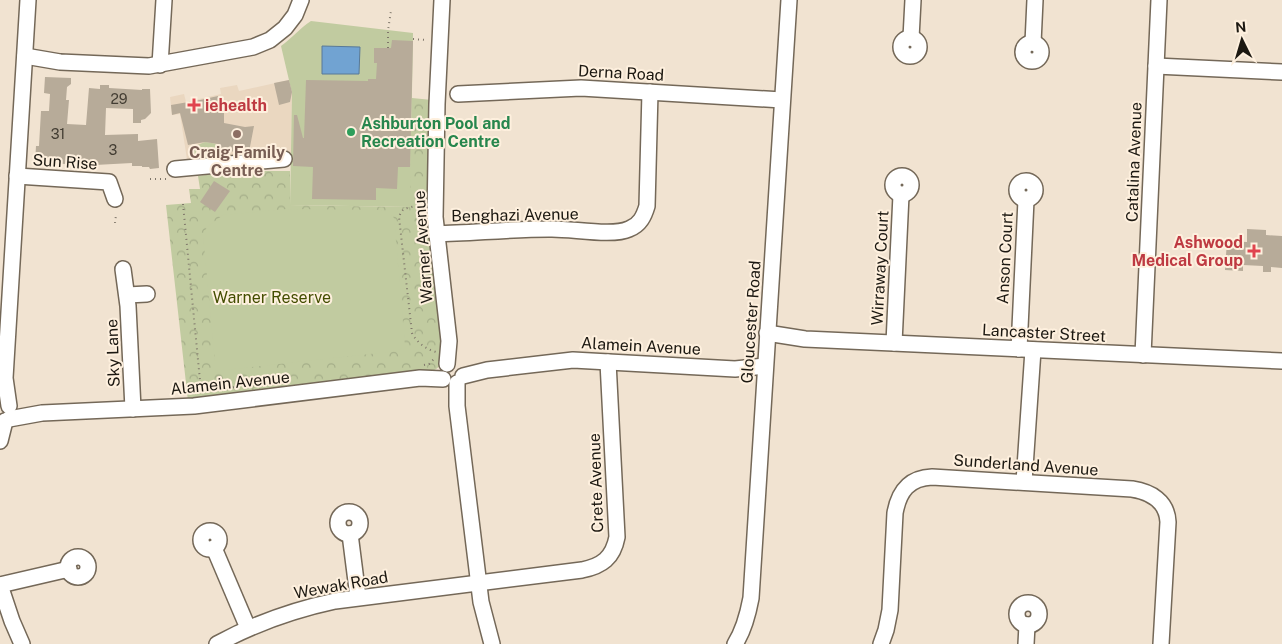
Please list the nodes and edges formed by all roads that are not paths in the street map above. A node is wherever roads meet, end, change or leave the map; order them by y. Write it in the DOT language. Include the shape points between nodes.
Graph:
graph roads {
  1 [pos="28,0"];
  2 [pos="164,0"];
  3 [pos="301,0"];
  4 [pos="442,0"];
  5 [pos="788,0"];
  6 [pos="913,0"];
  7 [pos="1035,0"];
  8 [pos="1159,0"];
  9 [pos="911,38"];
  10 [pos="1033,43"];
  11 [pos="24,60"];
  12 [pos="160,65"];
  13 [pos="1156,66"];
  14 [pos="1282,72"];
  15 [pos="650,92"];
  16 [pos="458,94"];
  17 [pos="782,100"];
  18 [pos="284,159"];
  19 [pos="173,174"];
  20 [pos="17,176"];
  21 [pos="901,195"];
  22 [pos="115,199"];
  23 [pos="1026,200"];
  24 [pos="436,234"];
  25 [pos="6,263"];
  26 [pos="123,269"];
  27 [pos="147,294"];
  28 [pos="127,295"];
  29 [pos="767,337"];
  30 [pos="894,343"];
  31 [pos="1026,349"];
  32 [pos="1143,355"];
  33 [pos="1282,361"];
  34 [pos="608,362"];
  35 [pos="765,372"];
  36 [pos="452,373"];
  37 [pos="133,409"];
  38 [pos="5,410"];
  39 [pos="0,441"];
  40 [pos="1024,482"];
  41 [pos="350,534"];
  42 [pos="214,548"];
  43 [pos="69,569"];
  44 [pos="479,583"];
  45 [pos="0,585"];
  46 [pos="358,597"];
  47 [pos="1027,625"];
  48 [pos="248,628"];
  49 [pos="741,642"];
  50 [pos="22,644"];
  51 [pos="216,644"];
  52 [pos="492,644"];
  53 [pos="881,644"];
  54 [pos="1026,644"];
  55 [pos="1161,644"];
  1 -- 11 [label="street"];
  2 -- 12 [label="street"];
  3 -- 12 [label="street" via="290,23 262,44"];
  4 -- 24 [label="street, Warner Avenue" via="437,95"];
  5 -- 17 [label="street, Gloucester Road"];
  6 -- 9 [label="street"];
  7 -- 10 [label="street"];
  8 -- 13 [label="street, Catalina Avenue"];
  11 -- 12 [label="street"];
  11 -- 20 [label="street"];
  13 -- 14 [label="street"];
  13 -- 32 [label="street, Catalina Avenue"];
  15 -- 16 [label="street, Derna Road" via="568,88"];
  15 -- 17 [label="street, Derna Road"];
  15 -- 24 [label="street, Benghazi Avenue" via="647,206 643,217 629,230 550,229"];
  17 -- 29 [label="street, Gloucester Road"];
  18 -- 19 [label="street"];
  20 -- 22 [label="street, Sun Rise" via="116,180"];
  20 -- 25 [label="street"];
  21 -- 30 [label="street, Wirraway Court"];
  23 -- 31 [label="street, Anson Court"];
  24 -- 36 [label="street, Warner Avenue"];
  25 -- 38 [label="street"];
  26 -- 28 [label="street, Sky Lane"];
  27 -- 28 [label="street, Sky Lane"];
  28 -- 37 [label="street, Sky Lane"];
  29 -- 30 [label="street, Lancaster Street"];
  29 -- 35 [label="street, Gloucester Road"];
  30 -- 31 [label="street, Lancaster Street"];
  31 -- 32 [label="street, Lancaster Street"];
  31 -- 40 [label="street, Anson Court"];
  32 -- 33 [label="street, Lancaster Street"];
  34 -- 35 [label="street, Alamein Avenue"];
  34 -- 36 [label="street, Alamein Avenue" via="573,360"];
  34 -- 44 [label="street, Crete Avenue" via="617,537 613,550 604,562 592,568"];
  35 -- 49 [label="street, Gloucester Road" via="751,598"];
  36 -- 37 [label="street, Alamein Avenue" via="423,371 194,406"];
  36 -- 44 [label="street, Warner Avenue"];
  37 -- 38 [label="street, Alamein Avenue" via="42,413"];
  38 -- 39 [label="street"];
  40 -- 53 [label="street, Sunderland Avenue" via="932,476 918,478 907,486 898,499 890,610"];
  40 -- 55 [label="street, Sunderland Avenue" via="1141,490 1162,504 1168,517 1168,527"];
  41 -- 46 [label="street"];
  42 -- 48 [label="street"];
  43 -- 45 [label="street"];
  44 -- 46 [label="street, Wewak Road"];
  44 -- 52 [label="street, Warner Avenue"];
  45 -- 50 [label="street"];
  46 -- 48 [label="street, Wewak Road" via="297,610"];
  47 -- 54 [label="street"];
  48 -- 51 [label="street, Wewak Road"];
}
